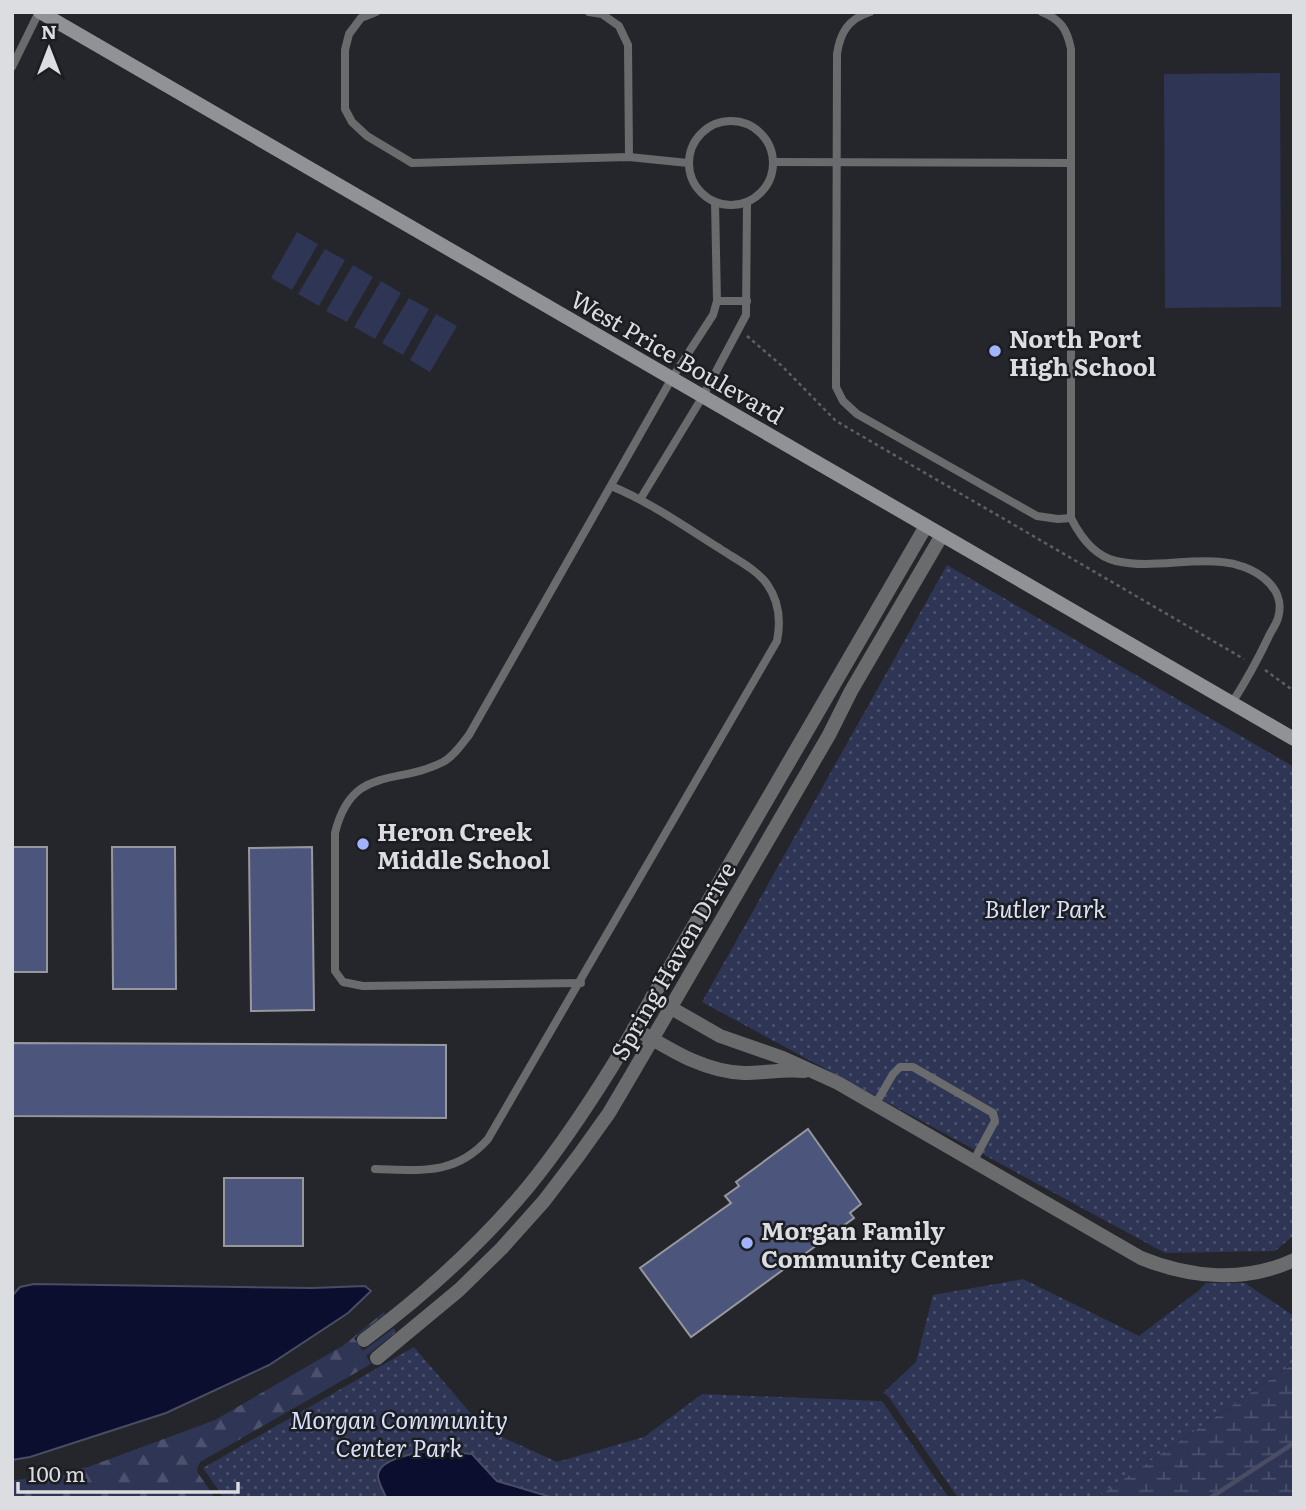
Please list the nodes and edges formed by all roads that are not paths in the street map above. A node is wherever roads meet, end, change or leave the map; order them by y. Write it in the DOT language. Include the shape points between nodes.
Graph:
graph roads {
  1 [pos="39,12"];
  2 [pos="376,12"];
  3 [pos="589,12"];
  4 [pos="870,12"];
  5 [pos="1042,12"];
  6 [pos="12,67"];
  7 [pos="629,157"];
  8 [pos="773,162"];
  9 [pos="688,163"];
  10 [pos="835,163"];
  11 [pos="1071,163"];
  12 [pos="715,202"];
  13 [pos="747,202"];
  14 [pos="717,300"];
  15 [pos="747,301"];
  16 [pos="672,378"];
  17 [pos="703,396"];
  18 [pos="611,485"];
  19 [pos="641,498"];
  20 [pos="1071,518"];
  21 [pos="926,526"];
  22 [pos="942,535"];
  23 [pos="1232,703"];
  24 [pos="1294,739"];
  25 [pos="581,983"];
  26 [pos="652,997"];
  27 [pos="671,1008"];
  28 [pos="634,1028"];
  29 [pos="653,1039"];
  30 [pos="816,1073"];
  31 [pos="875,1105"];
  32 [pos="973,1162"];
  33 [pos="375,1169"];
  34 [pos="1294,1260"];
  35 [pos="365,1340"];
  36 [pos="377,1358"];
  1 -- 6 [label="lane"];
  1 -- 16 [label="street, West Price Boulevard"];
  2 -- 7 [label="lane" via="361,18 349,34 345,109 367,136 412,163"];
  3 -- 7 [label="lane" via="619,26 628,45"];
  4 -- 10 [label="lane" via="848,23 839,38"];
  5 -- 11 [label="lane" via="1057,19 1068,33"];
  7 -- 9 [label="lane"];
  8 -- 9 [label="lane" via="770,146 760,133 730,121 714,124 700,134"];
  8 -- 10 [label="lane"];
  8 -- 13 [label="lane" via="761,192"];
  9 -- 12 [label="lane" via="701,193"];
  10 -- 11 [label="lane"];
  10 -- 20 [label="lane" via="836,387 843,401 857,414 1037,516"];
  11 -- 20 [label="lane"];
  12 -- 13 [label="lane"];
  12 -- 14 [label="lane"];
  13 -- 15 [label="lane"];
  14 -- 15 [label="lane"];
  14 -- 16 [label="lane" via="713,315"];
  15 -- 17 [label="lane" via="740,331"];
  16 -- 17 [label="street, West Price Boulevard"];
  16 -- 18 [label="lane"];
  17 -- 19 [label="lane"];
  17 -- 21 [label="street, West Price Boulevard"];
  18 -- 19 [label="lane"];
  18 -- 25 [label="lane" via="455,754 444,762 379,779 357,793 338,818 333,848 335,971 343,982 363,986"];
  19 -- 25 [label="lane" via="757,573 773,594 779,628 772,653"];
  20 -- 23 [label="lane" via="1080,536 1114,561 1222,562 1248,567 1265,578 1277,598 1278,617"];
  21 -- 22 [label="street, West Price Boulevard"];
  21 -- 26 [label="street, Spring Haven Drive"];
  22 -- 23 [label="street, West Price Boulevard"];
  22 -- 27 [label="street, Spring Haven Drive"];
  23 -- 24 [label="street, West Price Boulevard"];
  25 -- 33 [label="lane" via="475,1154 445,1168"];
  26 -- 27 [label="street"];
  26 -- 28 [label="street, Spring Haven Drive"];
  27 -- 29 [label="street, Spring Haven Drive"];
  27 -- 30 [label="street" via="720,1036"];
  28 -- 29 [label="street"];
  28 -- 35 [label="street, Spring Haven Drive" via="584,1110 527,1187 489,1230"];
  29 -- 30 [label="street" via="713,1069"];
  29 -- 36 [label="street, Spring Haven Drive" via="609,1112 544,1201 459,1290"];
  30 -- 31 [label="street"];
  31 -- 32 [label="street"];
  31 -- 32 [label="lane" via="900,1067 913,1067 993,1113 995,1121"];
  32 -- 34 [label="street" via="1160,1266 1225,1276 1265,1271"];
}
